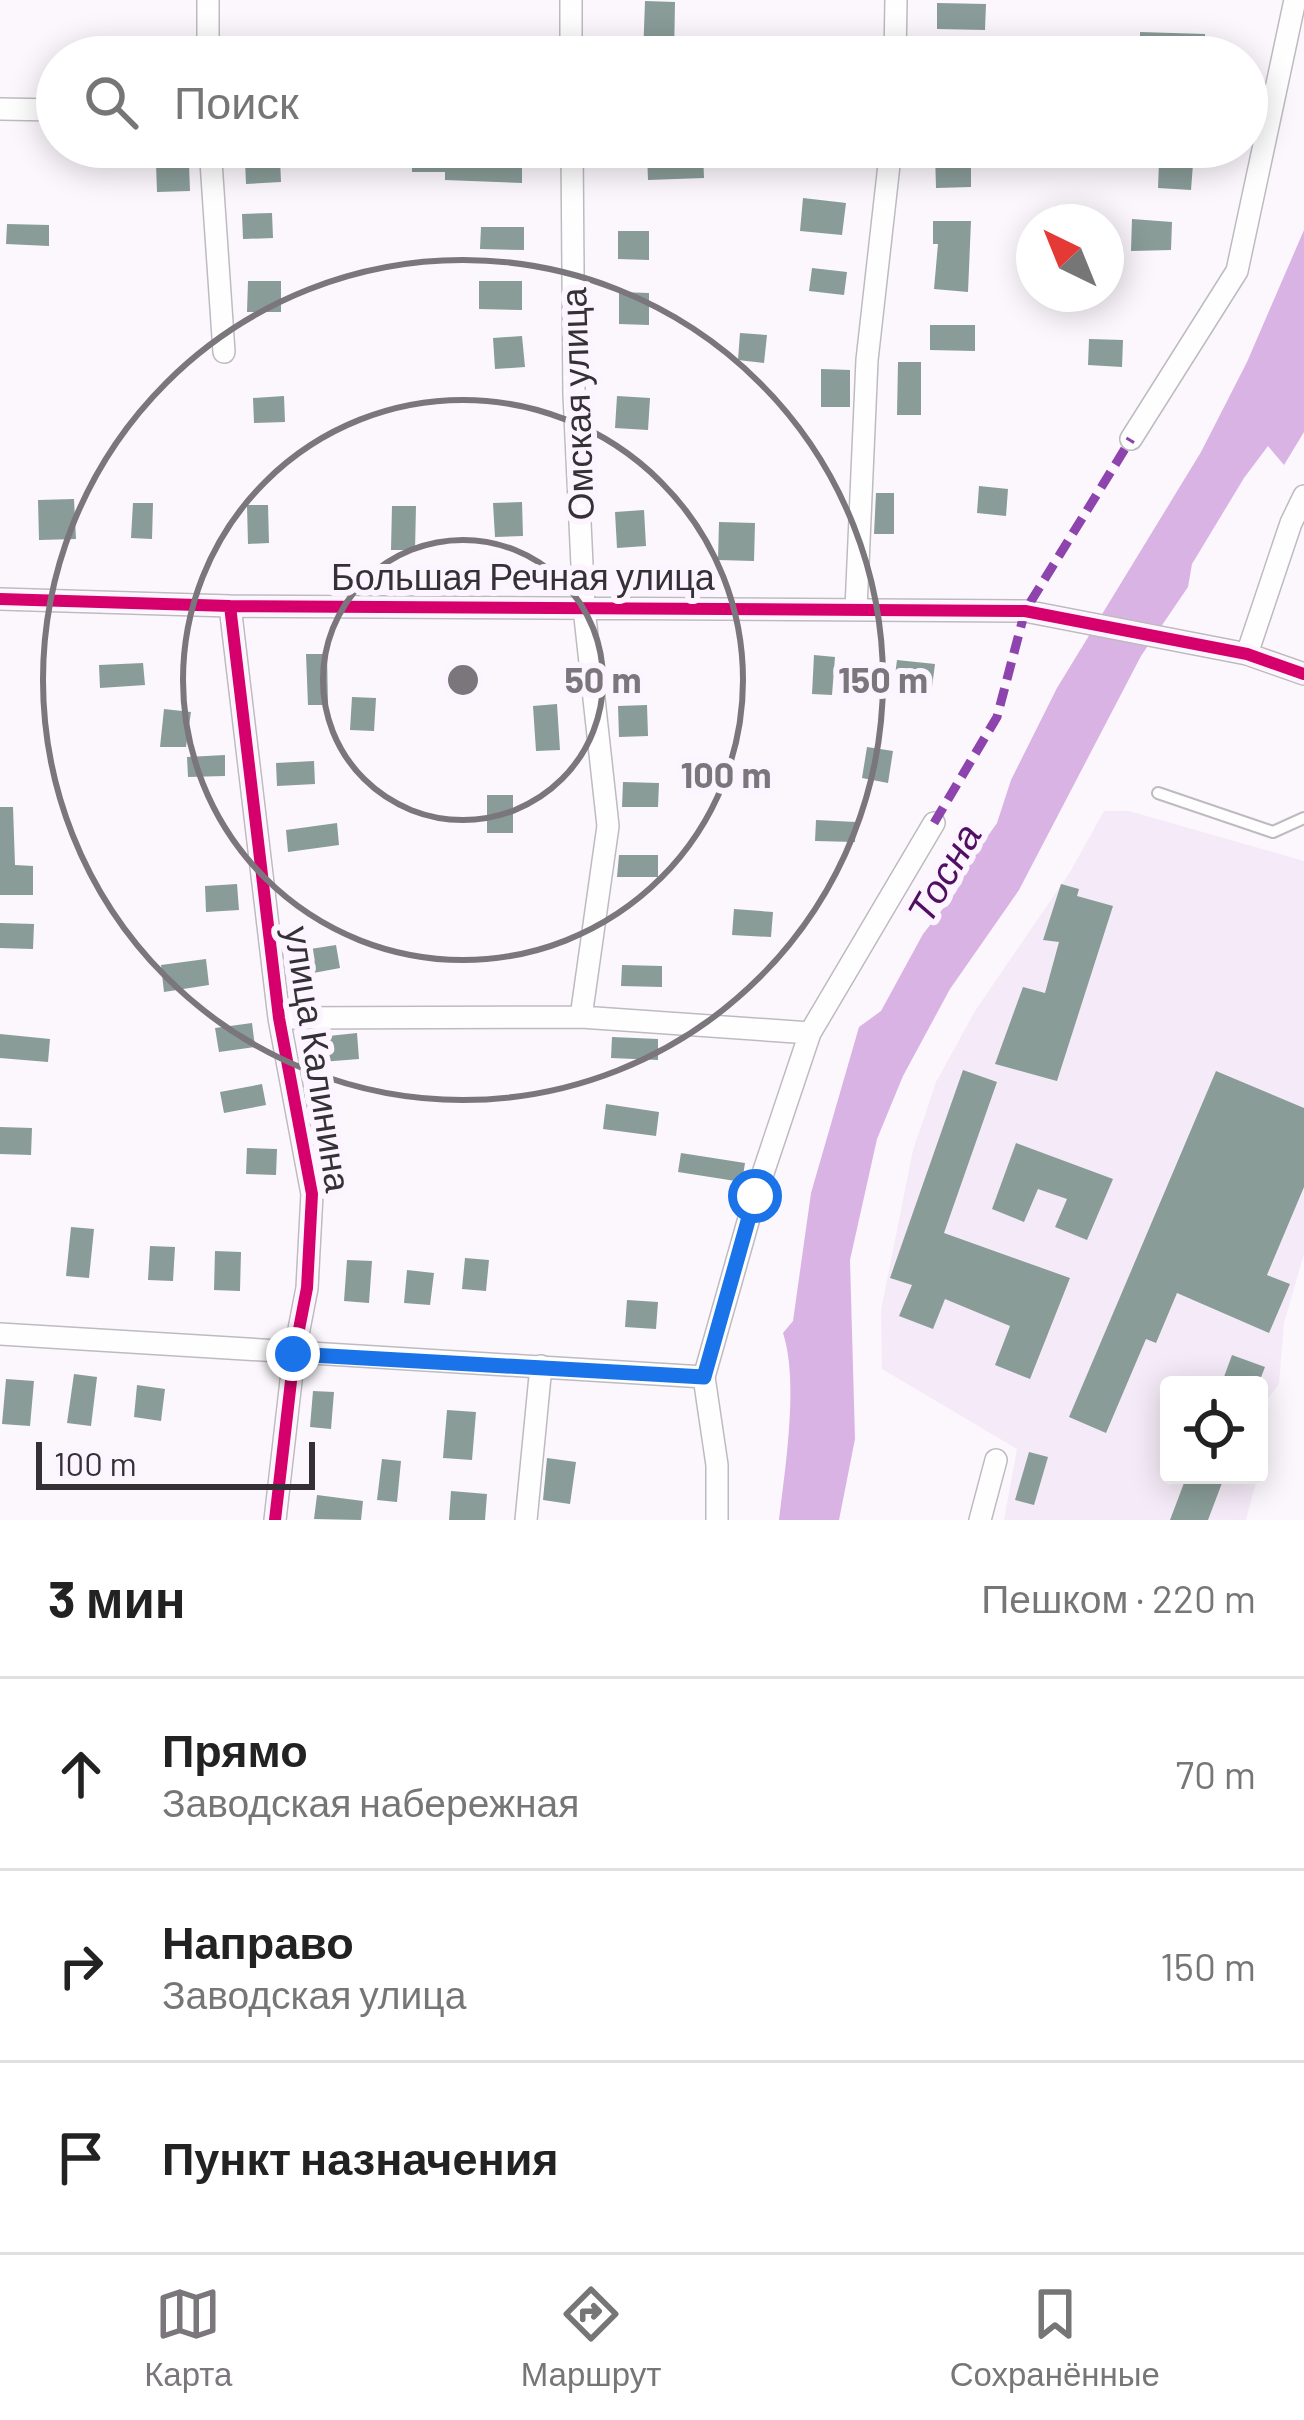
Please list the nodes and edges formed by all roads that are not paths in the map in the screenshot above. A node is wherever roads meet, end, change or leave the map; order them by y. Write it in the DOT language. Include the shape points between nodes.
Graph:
graph roads {
  1 [pos="208,0"];
  2 [pos="571,0"];
  3 [pos="896,0"];
  4 [pos="1295,0"];
  5 [pos="208,36"];
  6 [pos="571,36"];
  7 [pos="895,36"];
  8 [pos="0,110"];
  9 [pos="36,110"];
  10 [pos="1268,126"];
  11 [pos="211,168"];
  12 [pos="572,168"];
  13 [pos="889,168"];
  14 [pos="1259,168"];
  15 [pos="224,352"];
  16 [pos="1131,439"];
  17 [pos="1304,496"];
  18 [pos="0,599"];
  19 [pos="230,605"];
  20 [pos="584,608"];
  21 [pos="856,609"];
  22 [pos="1247,655"];
  23 [pos="1304,674"];
  24 [pos="1158,793"];
  25 [pos="1304,818"];
  26 [pos="934,824"];
  27 [pos="581,1017"];
  28 [pos="279,1018"];
  29 [pos="810,1033"];
  30 [pos="0,1334"];
  31 [pos="293,1354"];
  32 [pos="541,1366"];
  33 [pos="704,1377"];
  34 [pos="997,1460"];
  35 [pos="275,1520"];
  36 [pos="526,1520"];
  37 [pos="717,1520"];
  38 [pos="980,1520"];
  1 -- 5 [label="street"];
  2 -- 6 [label="street"];
  3 -- 7 [label="street"];
  4 -- 10 [label="street"];
  8 -- 9 [label="street"];
  11 -- 15 [label="street"];
  12 -- 20 [label="street, Омская улица"];
  13 -- 21 [label="street" via="867,360"];
  14 -- 16 [label="street" via="1237,271"];
  17 -- 22 [label="street"];
  18 -- 19 [label="street, Большая Речная улица"];
  19 -- 20 [label="street, Большая Речная улица"];
  19 -- 28 [label="street, улица Калинина"];
  20 -- 21 [label="street, Большая Речная улица"];
  20 -- 27 [label="street, Омская улица" via="608,826"];
  21 -- 22 [label="street, Большая Речная улица" via="1045,614"];
  22 -- 23 [label="street, Большая Речная улица"];
  24 -- 25 [label="lane" via="1274,832"];
  26 -- 29 [label="street"];
  27 -- 28 [label="street"];
  27 -- 29 [label="street"];
  28 -- 31 [label="street, улица Калинина" via="313,1194"];
  29 -- 33 [label="street"];
  30 -- 31 [label="street"];
  31 -- 32 [label="street"];
  31 -- 35 [label="street, улица Калинина"];
  32 -- 33 [label="street"];
  32 -- 36 [label="street"];
  33 -- 37 [label="street"];
  34 -- 38 [label="street"];
}
